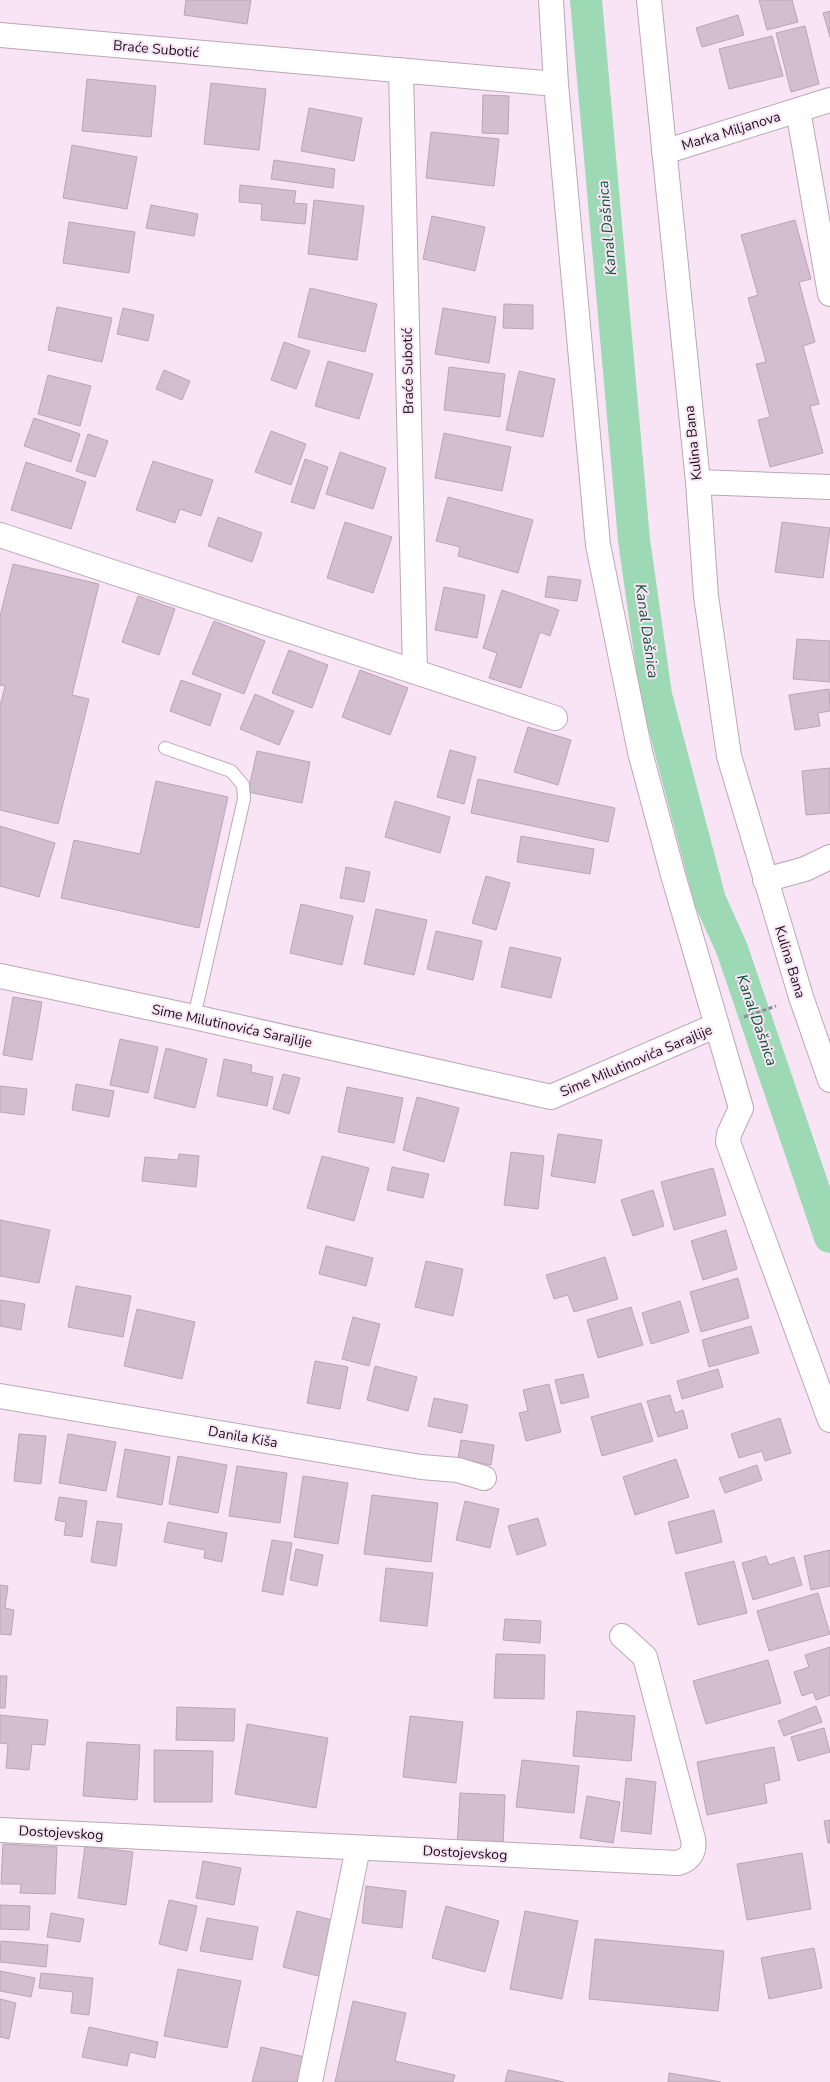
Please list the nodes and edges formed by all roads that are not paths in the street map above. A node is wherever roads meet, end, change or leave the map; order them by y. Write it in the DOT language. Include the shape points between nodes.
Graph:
graph roads {
  1 [pos="551,0"];
  2 [pos="649,0"];
  3 [pos="0,35"];
  4 [pos="401,70"];
  5 [pos="556,84"];
  6 [pos="830,100"];
  7 [pos="798,110"];
  8 [pos="664,152"];
  9 [pos="830,294"];
  10 [pos="698,482"];
  11 [pos="830,487"];
  12 [pos="0,535"];
  13 [pos="415,672"];
  14 [pos="555,718"];
  15 [pos="165,748"];
  16 [pos="830,857"];
  17 [pos="765,880"];
  18 [pos="0,976"];
  19 [pos="194,1017"];
  20 [pos="717,1025"];
  21 [pos="823,1040"];
  22 [pos="830,1080"];
  23 [pos="0,1396"];
  24 [pos="830,1420"];
  25 [pos="484,1478"];
  26 [pos="622,1636"];
  27 [pos="0,1830"];
  28 [pos="358,1848"];
  29 [pos="310,2082"];
  1 -- 5 [label="street"];
  2 -- 8 [label="street, Kulina Bana"];
  3 -- 4 [label="street, Braće Subotić"];
  4 -- 5 [label="street, Braće Subotić"];
  4 -- 13 [label="street, Braće Subotić"];
  5 -- 20 [label="street" via="598,545 640,752"];
  6 -- 7 [label="street, Marka Miljanova"];
  7 -- 8 [label="street, Marka Miljanova"];
  7 -- 9 [label="street, Marka Miljanova"];
  8 -- 10 [label="street, Kulina Bana"];
  10 -- 11 [label="street"];
  10 -- 17 [label="street, Kulina Bana" via="706,596 729,756"];
  12 -- 13 [label="street"];
  13 -- 14 [label="street"];
  15 -- 19 [label="lane" via="231,771 243,785 244,799"];
  16 -- 17 [label="street" via="805,869"];
  17 -- 21 [label="street, Kulina Bana"];
  18 -- 19 [label="street, Sime Milutinovića Sarajlije"];
  19 -- 20 [label="street, Sime Milutinovića Sarajlije" via="551,1097"];
  20 -- 24 [label="street, Sime Milutinovića Sarajlije" via="741,1108 728,1134 728,1142"];
  21 -- 22 [label="street, Kulina Bana"];
  23 -- 25 [label="street, Danila Kiša" via="421,1467 458,1470"];
  26 -- 28 [label="street, Dostojevskog" via="645,1657 695,1847 685,1861"];
  27 -- 28 [label="street, Dostojevskog"];
  28 -- 29 [label="street"];
}
